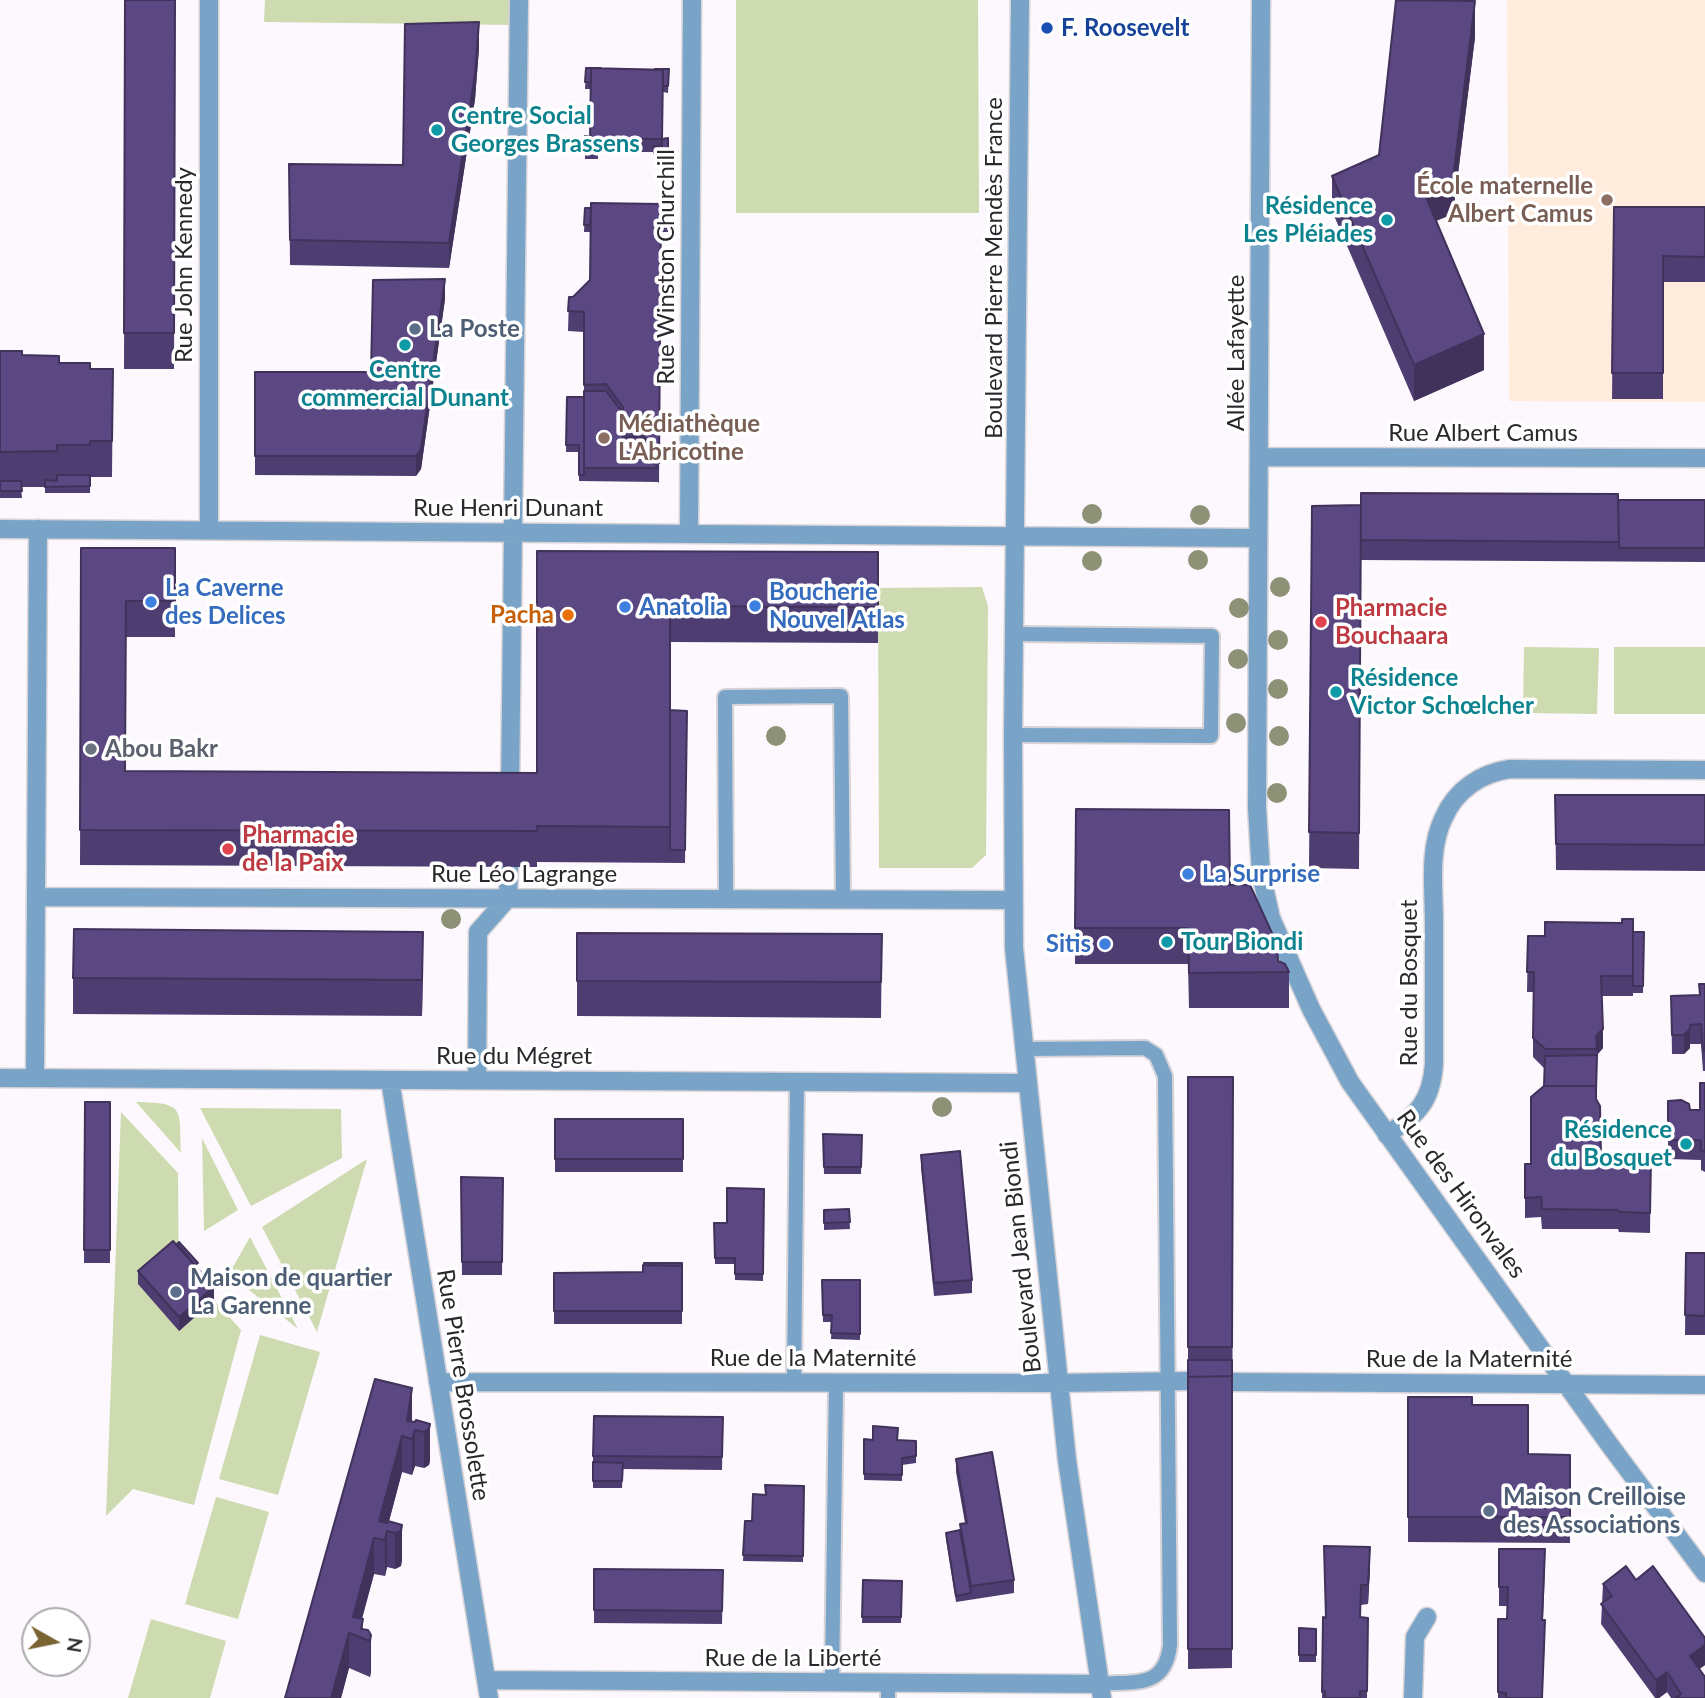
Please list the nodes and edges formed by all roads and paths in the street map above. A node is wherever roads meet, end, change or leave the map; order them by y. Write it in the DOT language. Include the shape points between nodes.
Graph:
graph roads {
  1 [pos="209,0"];
  2 [pos="519,0"];
  3 [pos="692,0"];
  4 [pos="1020,0"];
  5 [pos="1261,0"];
  6 [pos="1261,457"];
  7 [pos="1705,458"];
  8 [pos="0,529"];
  9 [pos="38,529"];
  10 [pos="209,530"];
  11 [pos="514,533"];
  12 [pos="689,534"];
  13 [pos="1016,537"];
  14 [pos="1257,538"];
  15 [pos="1015,635"];
  16 [pos="1013,735"];
  17 [pos="1705,770"];
  18 [pos="1257,807"];
  19 [pos="510,808"];
  20 [pos="509,866"];
  21 [pos="36,897"];
  22 [pos="508,898"];
  23 [pos="726,899"];
  24 [pos="843,899"];
  25 [pos="1012,900"];
  26 [pos="1024,1049"];
  27 [pos="0,1078"];
  28 [pos="36,1078"];
  29 [pos="390,1080"];
  30 [pos="477,1080"];
  31 [pos="797,1082"];
  32 [pos="1027,1083"];
  33 [pos="1387,1135"];
  34 [pos="1168,1381"];
  35 [pos="1188,1381"];
  36 [pos="438,1382"];
  37 [pos="794,1382"];
  38 [pos="835,1382"];
  39 [pos="1232,1382"];
  40 [pos="1058,1383"];
  41 [pos="1567,1384"];
  42 [pos="1705,1385"];
  43 [pos="1705,1573"];
  44 [pos="1427,1617"];
  45 [pos="832,1682"];
  46 [pos="487,1689"];
  47 [pos="888,1690"];
  48 [pos="1101,1691"];
  49 [pos="1413,1698"];
  1 -- 10 [label="street, Rue John Kennedy"];
  2 -- 11 [label="street"];
  3 -- 12 [label="street, Rue Winston Churchill"];
  4 -- 13 [label="street, Boulevard Pierre Mendès France"];
  5 -- 6 [label="street, Allée Lafayette"];
  6 -- 7 [label="street, Rue Albert Camus"];
  6 -- 14 [label="street, Allée Lafayette"];
  8 -- 9 [label="street, Rue Henri Dunant"];
  9 -- 10 [label="street, Rue Henri Dunant"];
  9 -- 21 [label="street"];
  10 -- 11 [label="street, Rue Henri Dunant"];
  11 -- 12 [label="street, Rue Henri Dunant"];
  11 -- 19 [label="street"];
  12 -- 13 [label="street, Rue Henri Dunant"];
  13 -- 14 [label="street, Rue Henri Dunant"];
  13 -- 15 [label="street, Boulevard Pierre Mendès France"];
  14 -- 18 [label="street, Allée Lafayette"];
  15 -- 16 [label="street, Boulevard Jean Biondi"];
  15 -- 16 [label="lane" via="1212,636 1211,736"];
  16 -- 25 [label="street, Boulevard Jean Biondi"];
  17 -- 33 [label="street, Rue du Bosquet" via="1495,771 1465,788 1444,815 1434,851 1430,1092 1413,1116"];
  18 -- 33 [label="street, Rue des Hironvales" via="1261,874 1271,918 1333,1051"];
  20 -- 22 [label="street"];
  21 -- 22 [label="street, Rue Léo Lagrange"];
  21 -- 28 [label="street"];
  22 -- 23 [label="street, Rue Léo Lagrange"];
  22 -- 30 [label="street" via="478,932"];
  23 -- 24 [label="street, Rue Léo Lagrange"];
  23 -- 24 [label="lane" via="725,697 841,696"];
  24 -- 25 [label="street, Rue Léo Lagrange"];
  25 -- 26 [label="street, Boulevard Jean Biondi"];
  26 -- 32 [label="street, Boulevard Jean Biondi"];
  26 -- 34 [label="lane" via="1145,1048 1161,1063 1166,1098"];
  27 -- 28 [label="street, Rue du Mégret"];
  28 -- 29 [label="street, Rue du Mégret"];
  29 -- 30 [label="street, Rue du Mégret"];
  29 -- 36 [label="street, Rue Pierre Brossolette"];
  30 -- 31 [label="street, Rue du Mégret"];
  31 -- 32 [label="street, Rue du Mégret"];
  31 -- 37 [label="lane"];
  32 -- 40 [label="street, Boulevard Jean Biondi"];
  33 -- 41 [label="street, Rue des Hironvales"];
  34 -- 35 [label="street, Rue de la Maternité"];
  34 -- 40 [label="street, Rue de la Maternité"];
  34 -- 48 [label="lane" via="1168,1658 1164,1669 1150,1681"];
  36 -- 37 [label="street, Rue de la Maternité"];
  36 -- 46 [label="street, Rue Pierre Brossolette"];
  37 -- 38 [label="street, Rue de la Maternité"];
  38 -- 40 [label="street, Rue de la Maternité"];
  38 -- 45 [label="lane"];
  39 -- 41 [label="street, Rue de la Maternité"];
  40 -- 48 [label="street, Boulevard Jean Biondi"];
  41 -- 42 [label="street, Rue de la Maternité"];
  41 -- 43 [label="street, Rue des Hironvales"];
  44 -- 49 [label="street" via="1415,1637"];
  45 -- 46 [label="street, Rue de la Liberté"];
  45 -- 47 [label="street, Rue de la Liberté"];
  47 -- 48 [label="street, Rue de la Liberté"];
}
